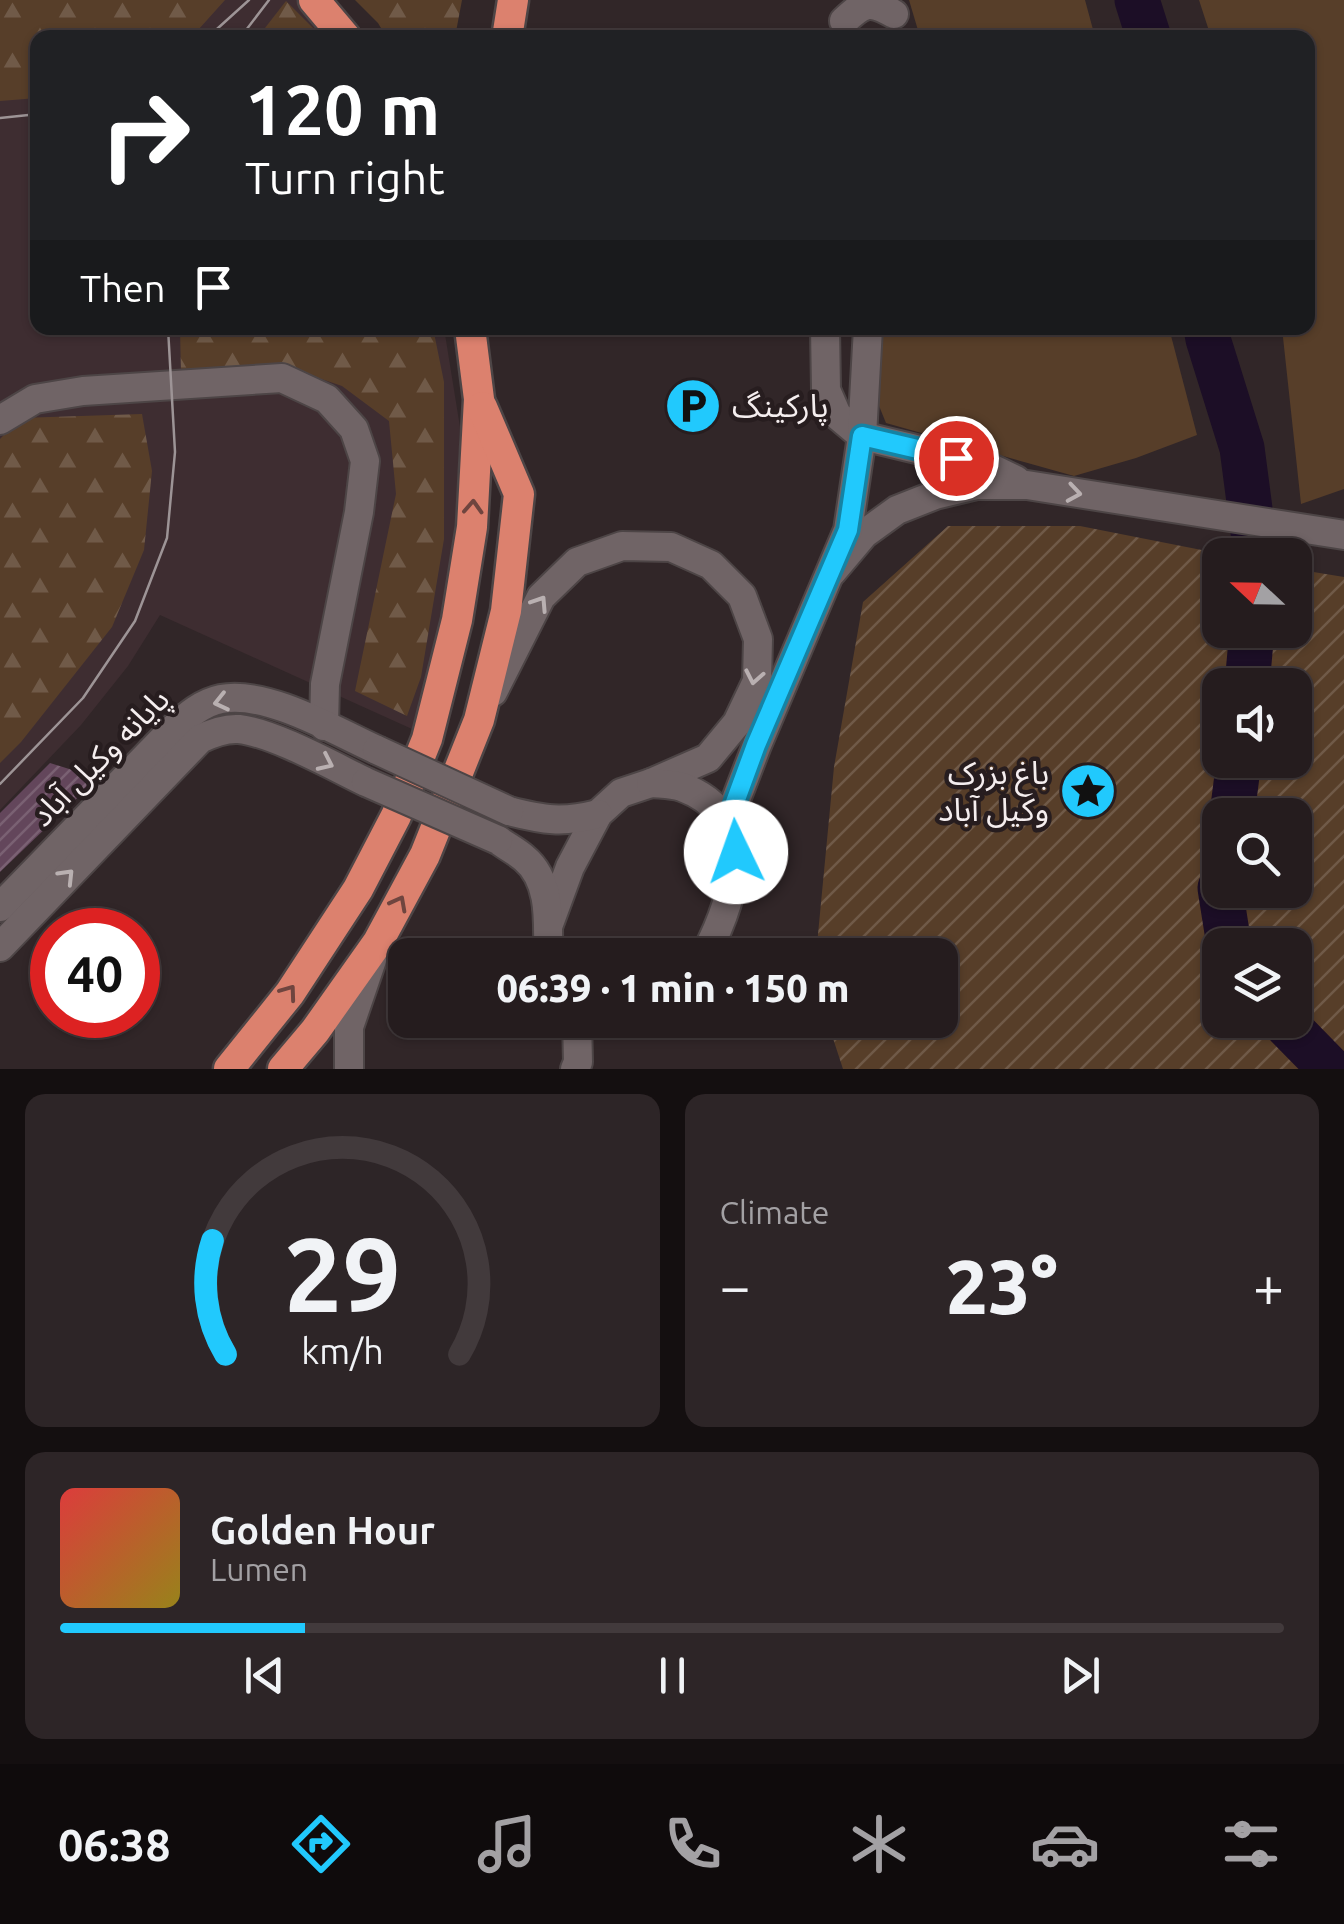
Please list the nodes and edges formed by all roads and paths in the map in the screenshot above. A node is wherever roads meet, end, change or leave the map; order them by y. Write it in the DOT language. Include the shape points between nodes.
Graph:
graph roads {
  1 [pos="314,0"];
  2 [pos="513,0"];
  3 [pos="897,17"];
  4 [pos="845,20"];
  5 [pos="339,30"];
  6 [pos="508,30"];
  7 [pos="471,335"];
  8 [pos="824,335"];
  9 [pos="868,335"];
  10 [pos="478,399"];
  11 [pos="0,420"];
  12 [pos="862,436"];
  13 [pos="1027,485"];
  14 [pos="1344,534"];
  15 [pos="832,572"];
  16 [pos="324,684"];
  17 [pos="290,710"];
  18 [pos="479,720"];
  19 [pos="324,726"];
  20 [pos="651,783"];
  21 [pos="598,814"];
  22 [pos="727,824"];
  23 [pos="0,907"];
  24 [pos="549,924"];
  25 [pos="549,938"];
  26 [pos="713,938"];
  27 [pos="378,942"];
  28 [pos="0,946"];
  29 [pos="577,1038"];
  30 [pos="229,1069"];
  31 [pos="283,1069"];
  32 [pos="348,1069"];
  33 [pos="576,1069"];
  1 -- 5 [label="highway"];
  2 -- 6 [label="highway"];
  3 -- 4 [label="street" via="868,4"];
  7 -- 10 [label="highway"];
  8 -- 12 [label="street" via="826,390 836,416"];
  9 -- 12 [label="street"];
  10 -- 18 [label="highway" via="518,494 506,611"];
  30 -- 10 [label="highway, one-way" via="290,993 358,889 426,739 472,527"];
  11 -- 16 [label="street" via="35,398 123,388 282,378 327,398 354,429 366,461"];
  12 -- 13 [label="street" via="987,466"];
  12 -- 15 [label="street" via="848,530"];
  13 -- 14 [label="street, one-way"];
  13 -- 15 [label="street" via="977,485 897,510 864,534"];
  15 -- 22 [label="street"];
  16 -- 17 [label="street"];
  16 -- 19 [label="street"];
  17 -- 19 [label="street, پایانه وکیل آباد"];
  17 -- 23 [label="street, پایانه وکیل آباد, one-way" via="247,697 193,710"];
  18 -- 20 [label="street, one-way" via="541,597 577,562 622,546 670,547 711,565 742,596 758,639 756,681 737,723 708,758"];
  27 -- 18 [label="highway, one-way" via="425,854"];
  19 -- 21 [label="street, پایانه وکیل آباد, bridge" via="508,811 546,820"];
  20 -- 21 [label="street" via="621,792"];
  20 -- 22 [label="street" via="680,786 707,800"];
  21 -- 24 [label="street"];
  22 -- 26 [label="street" via="736,852 733,883"];
  24 -- 25 [label="street"];
  28 -- 24 [label="street, پایانه وکیل آباد, one-way, bridge" via="200,738 239,729 498,840 528,860 542,884"];
  27 -- 31 [label="highway"];
  27 -- 32 [label="street" via="349,1027"];
  29 -- 33 [label="street"];
}
